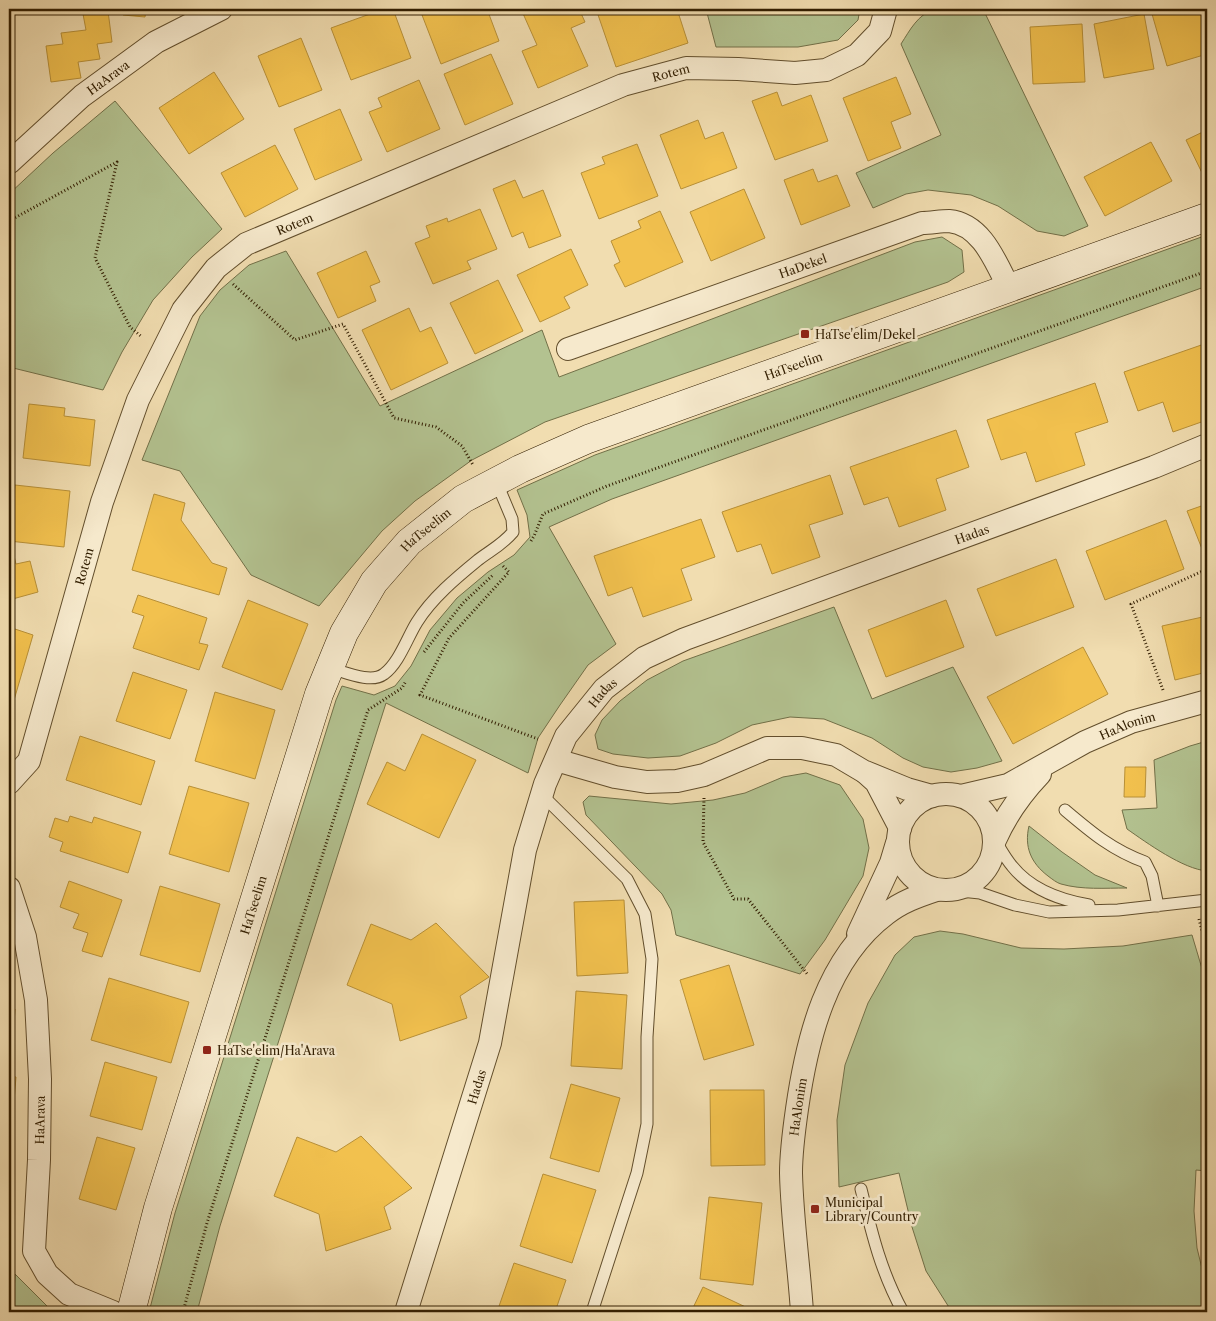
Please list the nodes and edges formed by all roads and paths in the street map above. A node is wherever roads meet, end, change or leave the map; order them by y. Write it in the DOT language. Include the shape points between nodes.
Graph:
graph roads {
  1 [pos="221,9"];
  2 [pos="886,9"];
  3 [pos="9,163"];
  4 [pos="1207,217"];
  5 [pos="9,221"];
  6 [pos="216,268"];
  7 [pos="1207,271"];
  8 [pos="1009,288"];
  9 [pos="568,349"];
  10 [pos="161,354"];
  11 [pos="1207,444"];
  12 [pos="491,484"];
  13 [pos="529,542"];
  14 [pos="510,560"];
  15 [pos="503,566"];
  16 [pos="1207,569"];
  17 [pos="420,659"];
  18 [pos="330,668"];
  19 [pos="411,674"];
  20 [pos="1207,701"];
  21 [pos="1171,711"];
  22 [pos="558,754"];
  23 [pos="1053,761"];
  24 [pos="863,771"];
  25 [pos="704,775"];
  26 [pos="9,783"];
  27 [pos="542,795"];
  28 [pos="932,796"];
  29 [pos="961,796"];
  30 [pos="1065,810"];
  31 [pos="898,836"];
  32 [pos="994,840"];
  33 [pos="9,888"];
  34 [pos="944,890"];
  35 [pos="1207,900"];
  36 [pos="1195,901"];
  37 [pos="1158,906"];
  38 [pos="1118,910"];
  39 [pos="1207,951"];
  40 [pos="847,956"];
  41 [pos="825,996"];
  42 [pos="861,1190"];
  43 [pos="799,1266"];
  44 [pos="113,1312"];
  45 [pos="131,1312"];
  46 [pos="183,1312"];
  47 [pos="406,1312"];
  48 [pos="592,1312"];
  49 [pos="802,1312"];
  50 [pos="815,1312"];
  51 [pos="903,1312"];
  1 -- 3 [label="street, HaArava" via="156,42 82,96"];
  2 -- 6 [label="street, Rotem" via="880,30 857,55 826,70 794,73 686,68 623,86 246,244"];
  4 -- 8 [label="street, HaTseelim"];
  5 -- 10 [label="path" via="117,162 95,258 130,327"];
  6 -- 10 [label="street, Rotem" via="183,310"];
  6 -- 12 [label="path" via="295,340 343,324 394,418 436,427 462,446"];
  7 -- 13 [label="path" via="607,486 542,514"];
  8 -- 9 [label="street, HaDekel" via="990,252 972,229 950,221 922,224"];
  8 -- 12 [label="street, HaTseelim" via="588,439"];
  10 -- 26 [label="street, Rotem" via="138,400 102,502 29,761"];
  11 -- 22 [label="street, Hadas" via="1154,467 686,639 644,658 604,688 566,736"];
  12 -- 18 [label="street, HaTseelim" via="463,499 409,542 374,582 344,633"];
  12 -- 18 [label="lane" via="512,519 513,532 504,543 479,559 446,588 417,622 385,674 373,679"];
  14 -- 15 [label="path"];
  15 -- 17 [label="path" via="462,603"];
  15 -- 22 [label="path" via="509,572 449,638 420,695"];
  16 -- 21 [label="path" via="1131,604"];
  18 -- 45 [label="street, HaTseelim" via="158,1208"];
  19 -- 46 [label="path" via="402,688 368,710 210,1213"];
  20 -- 21 [label="street, HaAlonim"];
  21 -- 23 [label="street, HaAlonim" via="1131,722 1085,742"];
  22 -- 25 [label="street" via="615,777 647,782 677,781"];
  22 -- 27 [label="street, Hadas"];
  23 -- 29 [label="street, HaAlonim" via="1008,786"];
  23 -- 32 [label="street, HaAlonim" via="1015,802"];
  24 -- 25 [label="street" via="836,755 802,748 767,748"];
  24 -- 28 [label="street"];
  24 -- 31 [label="street" via="876,782"];
  25 -- 41 [label="path" via="703,842 707,850 734,898 748,900"];
  27 -- 47 [label="street, Hadas" via="525,850 490,1042"];
  27 -- 48 [label="lane" via="627,879 645,914 652,959 647,1037 647,1124 637,1173"];
  28 -- 29 [label="street"];
  28 -- 31 [label="street" via="907,813"];
  29 -- 32 [label="street" via="984,813 992,825"];
  30 -- 37 [label="lane" via="1124,854 1145,862 1152,876"];
  31 -- 34 [label="street" via="900,860 909,874 921,884"];
  31 -- 40 [label="street, HaAlonim" via="891,863"];
  32 -- 34 [label="street" via="993,854 978,879 965,887"];
  32 -- 38 [label="lane" via="1012,866 1034,887 1070,902"];
  33 -- 44 [label="street, HaArava" via="25,937 36,1000 40,1096 34,1251 47,1274 69,1294"];
  34 -- 38 [label="lane" via="980,893 1050,912"];
  34 -- 40 [label="street, HaAlonim" via="907,900 884,915"];
  35 -- 36 [label="lane"];
  36 -- 37 [label="lane"];
  36 -- 39 [label="path"];
  37 -- 38 [label="lane"];
  40 -- 41 [label="street, HaAlonim"];
  41 -- 43 [label="street, HaAlonim" via="813,1028 795,1123 791,1171"];
  42 -- 51 [label="lane" via="876,1250"];
  43 -- 49 [label="street, HaAlonim"];
  43 -- 50 [label="street, HaAlonim"];
}
